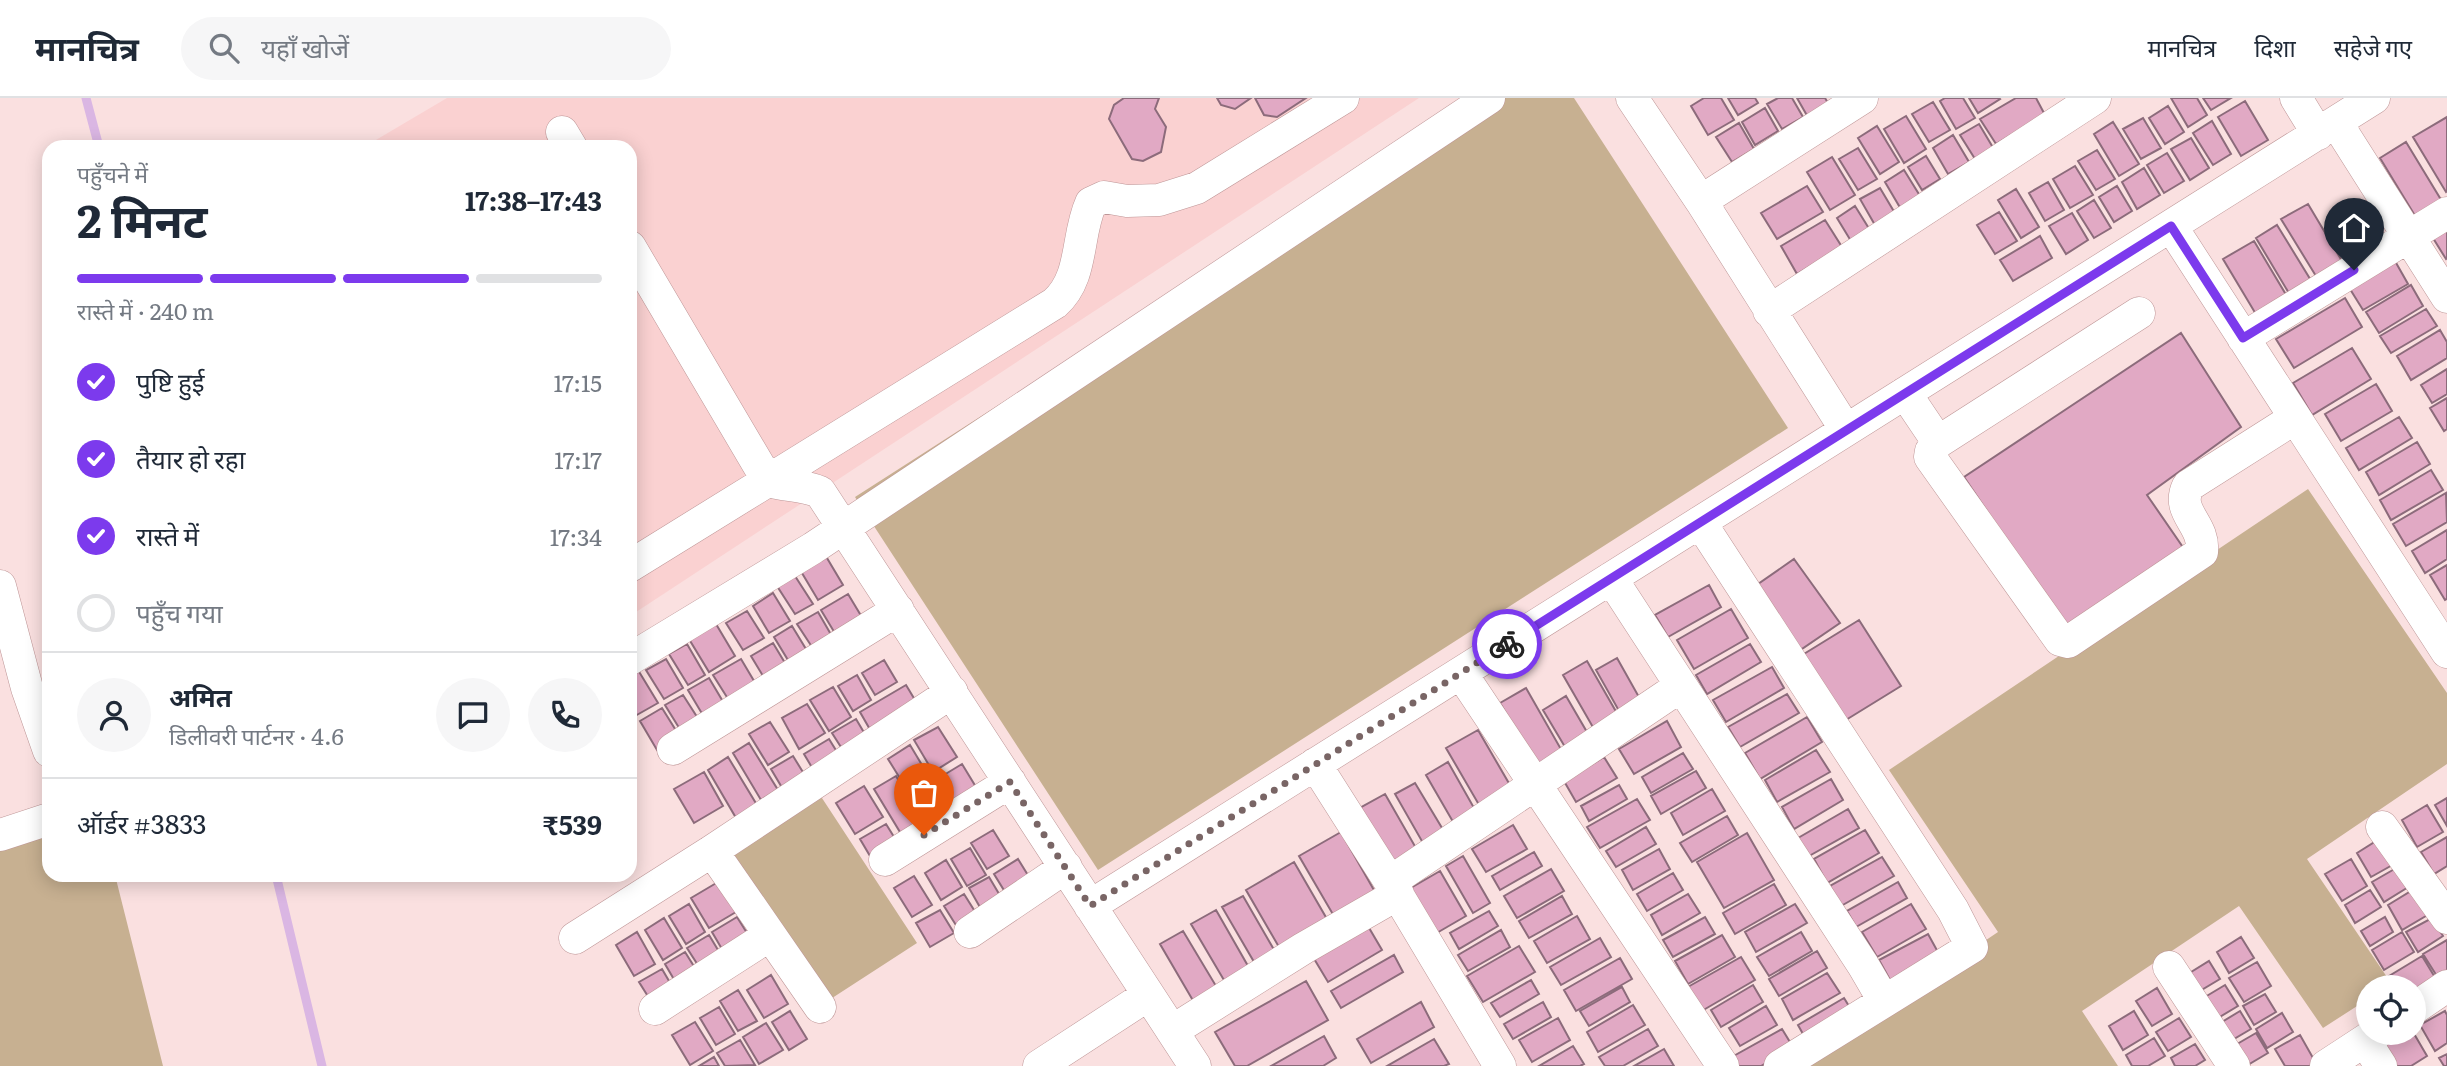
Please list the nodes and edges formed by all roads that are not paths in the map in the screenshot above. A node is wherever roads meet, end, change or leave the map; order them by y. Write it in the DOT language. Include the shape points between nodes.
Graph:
graph roads {
  1 [pos="1343,98"];
  2 [pos="1489,98"];
  3 [pos="1632,98"];
  4 [pos="1863,98"];
  5 [pos="2296,98"];
  6 [pos="2374,98"];
  7 [pos="2075,103"];
  8 [pos="2327,128"];
  9 [pos="1701,201"];
  10 [pos="2447,213"];
  11 [pos="2171,226"];
  12 [pos="2409,237"];
  13 [pos="637,259"];
  14 [pos="2447,297"];
  15 [pos="1769,311"];
  16 [pos="2139,313"];
  17 [pos="2243,338"];
  18 [pos="1905,393"];
  19 [pos="2295,418"];
  20 [pos="1846,430"];
  21 [pos="1938,442"];
  22 [pos="768,481"];
  23 [pos="1700,522"];
  24 [pos="844,527"];
  25 [pos="637,562"];
  26 [pos="1611,578"];
  27 [pos="0,586"];
  28 [pos="898,610"];
  29 [pos="2447,652"];
  30 [pos="637,655"];
  31 [pos="1461,673"];
  32 [pos="1681,686"];
  33 [pos="14,691"];
  34 [pos="952,692"];
  35 [pos="42,739"];
  36 [pos="673,749"];
  37 [pos="1315,764"];
  38 [pos="1010,782"];
  39 [pos="1536,785"];
  40 [pos="42,821"];
  41 [pos="2382,827"];
  42 [pos="0,835"];
  43 [pos="712,851"];
  44 [pos="885,860"];
  45 [pos="1066,867"];
  46 [pos="1394,888"];
  47 [pos="1090,906"];
  48 [pos="2447,918"];
  49 [pos="970,932"];
  50 [pos="770,935"];
  51 [pos="575,938"];
  52 [pos="2169,967"];
  53 [pos="2447,986"];
  54 [pos="1148,995"];
  55 [pos="2426,1000"];
  56 [pos="1884,1001"];
  57 [pos="820,1007"];
  58 [pos="655,1009"];
  59 [pos="1172,1031"];
  60 [pos="2375,1047"];
  61 [pos="1039,1066"];
  62 [pos="1195,1066"];
  63 [pos="1500,1066"];
  64 [pos="1723,1066"];
  65 [pos="1780,1066"];
  66 [pos="2234,1066"];
  67 [pos="2326,1066"];
  1 -- 22 [label="street" via="1197,188 1159,200 1104,197 1091,203 1065,295"];
  2 -- 24 [label="street"];
  3 -- 9 [label="street"];
  4 -- 9 [label="street"];
  5 -- 8 [label="street"];
  6 -- 8 [label="street"];
  7 -- 15 [label="street"];
  8 -- 11 [label="street"];
  8 -- 12 [label="street"];
  9 -- 15 [label="street"];
  10 -- 12 [label="street"];
  11 -- 17 [label="street"];
  11 -- 18 [label="street"];
  12 -- 14 [label="street"];
  12 -- 17 [label="street"];
  13 -- 22 [label="street"];
  15 -- 20 [label="street"];
  16 -- 21 [label="street"];
  17 -- 19 [label="street"];
  18 -- 20 [label="street"];
  18 -- 21 [label="street"];
  19 -- 21 [label="street" via="2188,486 2183,496 2203,543 2202,552 2068,642 2060,640 1930,457"];
  19 -- 29 [label="street"];
  20 -- 23 [label="street"];
  22 -- 24 [label="street" via="805,485 820,492"];
  22 -- 25 [label="street"];
  23 -- 26 [label="street"];
  23 -- 56 [label="street" via="1954,910 1972,947"];
  24 -- 28 [label="street"];
  24 -- 30 [label="street"];
  26 -- 31 [label="street"];
  26 -- 32 [label="street"];
  27 -- 33 [label="street"];
  28 -- 34 [label="street"];
  28 -- 36 [label="street"];
  31 -- 37 [label="street"];
  31 -- 39 [label="street"];
  32 -- 39 [label="street"];
  32 -- 56 [label="street"];
  33 -- 35 [label="street"];
  34 -- 38 [label="street"];
  34 -- 43 [label="street"];
  37 -- 46 [label="street"];
  37 -- 47 [label="street"];
  38 -- 44 [label="street"];
  38 -- 45 [label="street"];
  39 -- 46 [label="street"];
  39 -- 64 [label="street"];
  40 -- 42 [label="street"];
  41 -- 48 [label="street"];
  43 -- 50 [label="street"];
  43 -- 51 [label="street"];
  45 -- 47 [label="street"];
  45 -- 49 [label="street"];
  46 -- 59 [label="street"];
  46 -- 63 [label="street"];
  47 -- 54 [label="street"];
  50 -- 57 [label="street"];
  50 -- 58 [label="street"];
  52 -- 66 [label="street"];
  53 -- 55 [label="street"];
  54 -- 59 [label="street"];
  54 -- 61 [label="street"];
  56 -- 65 [label="street"];
  59 -- 62 [label="street"];
  60 -- 67 [label="street"];
}
